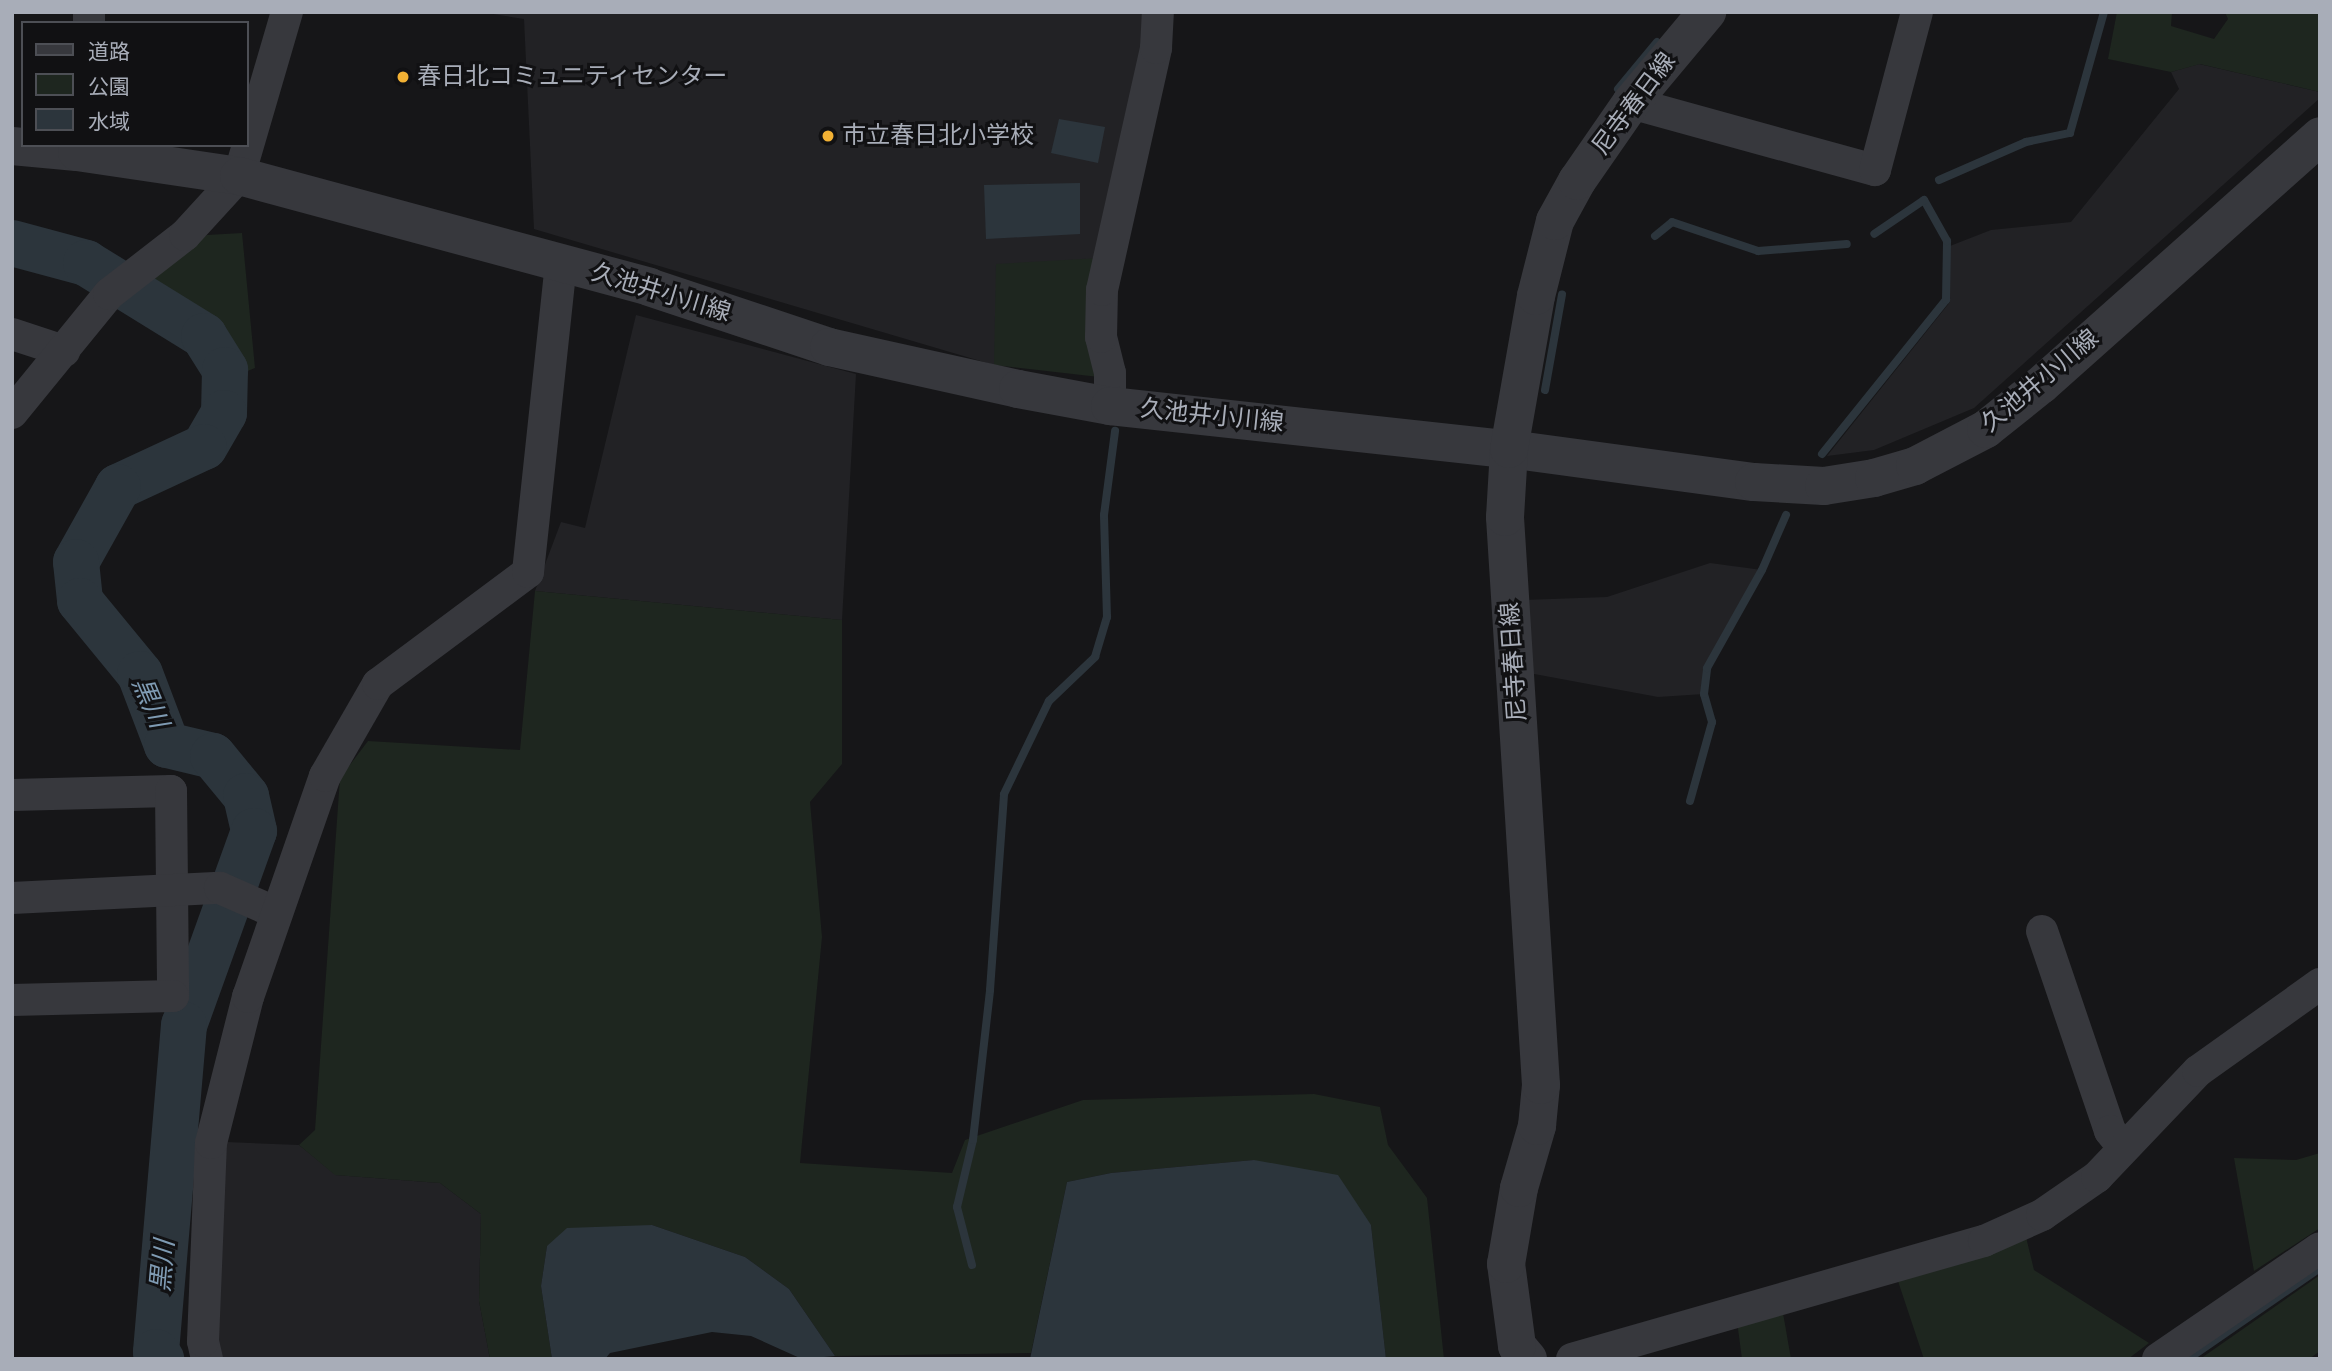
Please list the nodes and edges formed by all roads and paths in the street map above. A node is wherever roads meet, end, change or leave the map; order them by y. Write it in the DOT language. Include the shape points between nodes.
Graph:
graph roads {
  1 [pos="287,12"];
  2 [pos="1158,12"];
  3 [pos="1707,12"];
  4 [pos="1917,12"];
  5 [pos="1631,103"];
  6 [pos="2320,136"];
  7 [pos="248,145"];
  8 [pos="45,147"];
  9 [pos="247,147"];
  10 [pos="78,148"];
  11 [pos="239,176"];
  12 [pos="561,263"];
  13 [pos="12,334"];
  14 [pos="64,351"];
  15 [pos="1110,406"];
  16 [pos="12,413"];
  17 [pos="1508,449"];
  18 [pos="12,795"];
  19 [pos="172,893"];
  20 [pos="12,898"];
  21 [pos="277,913"];
  22 [pos="2042,931"];
  23 [pos="2320,984"];
  24 [pos="12,1000"];
  25 [pos="2124,1148"];
  26 [pos="2320,1248"];
  27 [pos="207,1359"];
  28 [pos="1528,1359"];
  29 [pos="1572,1359"];
  30 [pos="2158,1359"];
  1 -- 7 [label="street"];
  2 -- 15 [label="street" via="1156,48 1101,290 1101,337 1110,373"];
  3 -- 5 [label="street, 尼寺春日線"];
  4 -- 5 [label="street" via="1875,170"];
  5 -- 17 [label="street, 尼寺春日線" via="1555,221"];
  6 -- 17 [label="street, 久池井小川線" via="2042,385 1986,429 1915,466 1824,486 1754,482"];
  8 -- 10 [label="street, 久池井小川線"];
  9 -- 11 [label="street"];
  10 -- 11 [label="street, 久池井小川線"];
  11 -- 12 [label="street, 久池井小川線"];
  11 -- 14 [label="street" via="185,235 120,285"];
  12 -- 15 [label="street, 久池井小川線" via="830,347"];
  12 -- 21 [label="street" via="528,572 378,684 325,776"];
  13 -- 14 [label="street"];
  14 -- 16 [label="street"];
  15 -- 17 [label="street, 久池井小川線"];
  17 -- 28 [label="street, 尼寺春日線" via="1505,517 1541,1085 1537,1126 1519,1188 1506,1264 1517,1346"];
  18 -- 19 [label="street" via="170,791"];
  19 -- 20 [label="street"];
  19 -- 21 [label="street" via="233,894"];
  19 -- 24 [label="street" via="173,996"];
  21 -- 27 [label="street" via="248,997 211,1143 203,1341"];
  22 -- 25 [label="street" via="2110,1131"];
  23 -- 25 [label="street" via="2198,1071"];
  25 -- 29 [label="street" via="2097,1177 2042,1215 1984,1241"];
  26 -- 30 [label="street"];
}
